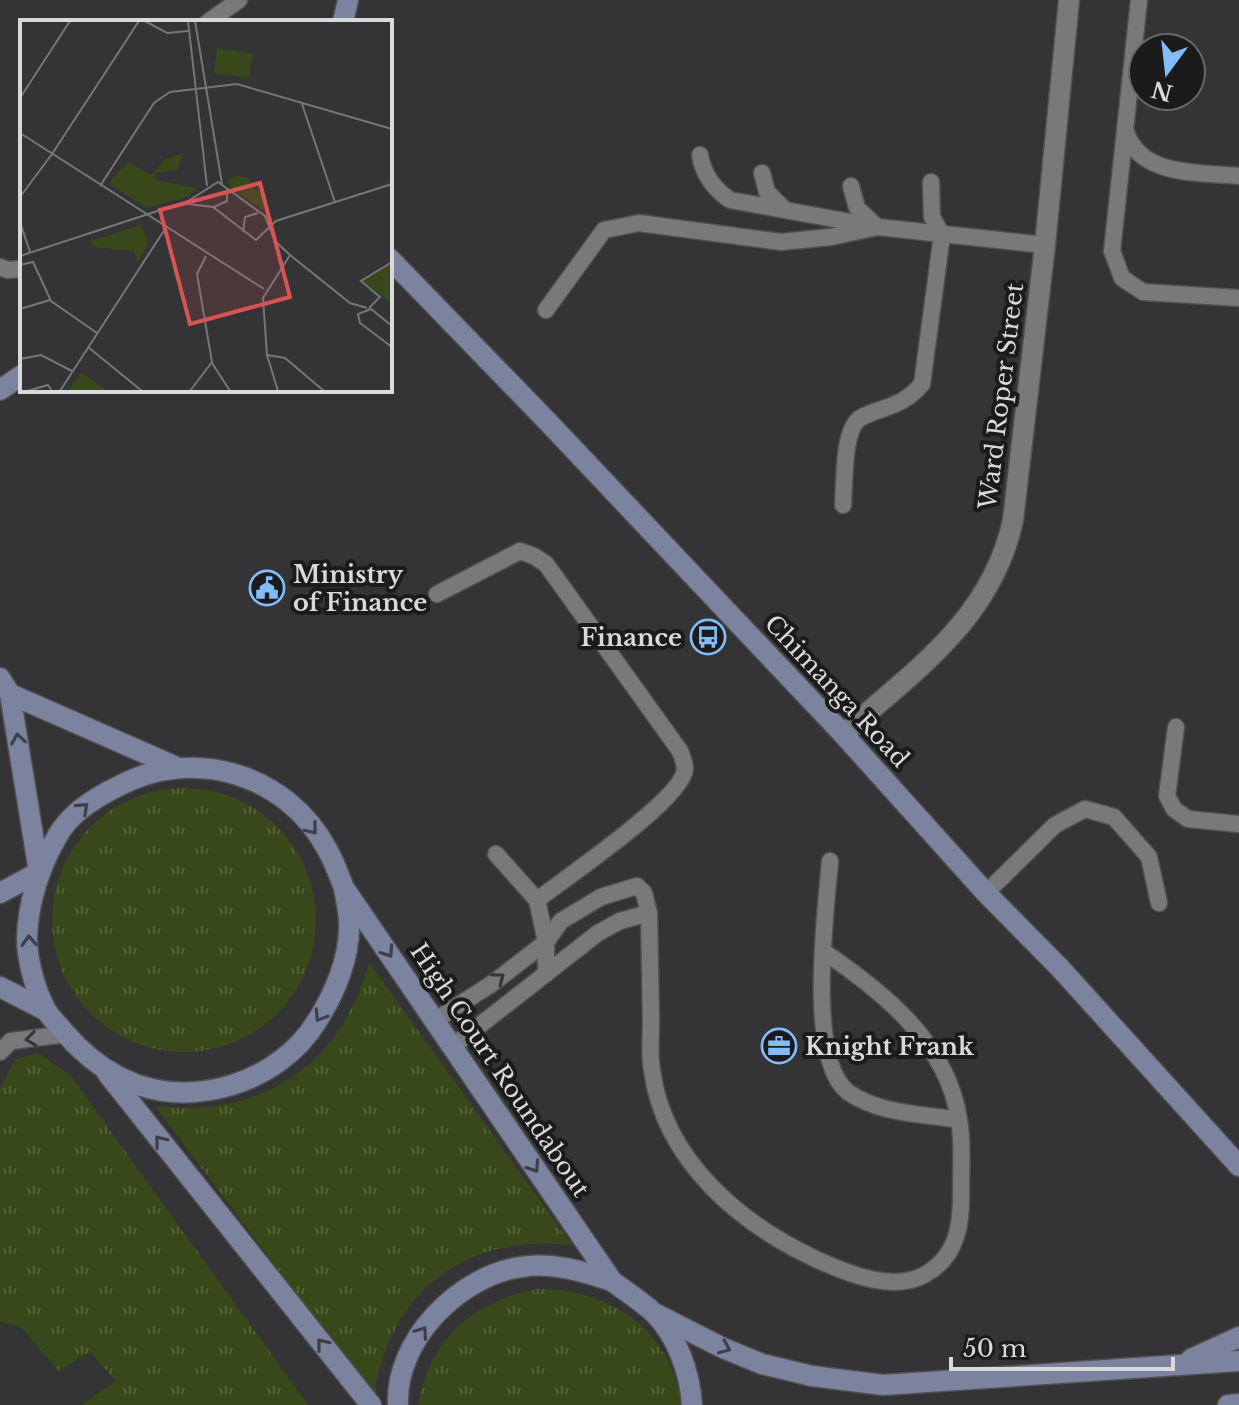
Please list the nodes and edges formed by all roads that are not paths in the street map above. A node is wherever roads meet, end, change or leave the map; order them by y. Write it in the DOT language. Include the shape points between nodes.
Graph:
graph roads {
  1 [pos="239,0"];
  2 [pos="348,0"];
  3 [pos="1069,0"];
  4 [pos="1139,0"];
  5 [pos="211,20"];
  6 [pos="343,20"];
  7 [pos="1125,130"];
  8 [pos="700,155"];
  9 [pos="762,173"];
  10 [pos="1239,176"];
  11 [pos="931,182"];
  12 [pos="851,186"];
  13 [pos="786,210"];
  14 [pos="878,227"];
  15 [pos="942,235"];
  16 [pos="1045,245"];
  17 [pos="392,261"];
  18 [pos="0,267"];
  19 [pos="20,269"];
  20 [pos="1239,298"];
  21 [pos="546,310"];
  22 [pos="20,376"];
  23 [pos="0,390"];
  24 [pos="843,505"];
  25 [pos="437,594"];
  26 [pos="5,686"];
  27 [pos="1176,727"];
  28 [pos="843,734"];
  29 [pos="174,766"];
  30 [pos="1239,824"];
  31 [pos="496,854"];
  32 [pos="830,861"];
  33 [pos="39,872"];
  34 [pos="344,888"];
  35 [pos="0,893"];
  36 [pos="986,893"];
  37 [pos="537,900"];
  38 [pos="1159,903"];
  39 [pos="649,913"];
  40 [pos="546,942"];
  41 [pos="823,951"];
  42 [pos="546,974"];
  43 [pos="0,987"];
  44 [pos="45,1010"];
  45 [pos="434,1021"];
  46 [pos="67,1034"];
  47 [pos="452,1047"];
  48 [pos="0,1052"];
  49 [pos="104,1070"];
  50 [pos="959,1120"];
  51 [pos="1239,1166"];
  52 [pos="612,1281"];
  53 [pos="655,1313"];
  54 [pos="1239,1337"];
  55 [pos="1239,1361"];
  56 [pos="1176,1365"];
  57 [pos="1239,1404"];
  58 [pos="371,1405"];
  59 [pos="398,1405"];
  60 [pos="692,1405"];
  61 [pos="1228,1405"];
  1 -- 5 [label="lane"];
  2 -- 6 [label="main road"];
  3 -- 16 [label="street, Ward Roper Street"];
  4 -- 7 [label="lane"];
  7 -- 10 [label="lane" via="1140,156 1162,168"];
  7 -- 20 [label="lane" via="1112,251 1122,278 1143,292"];
  8 -- 13 [label="lane" via="717,191 730,200"];
  9 -- 13 [label="lane" via="767,192"];
  11 -- 15 [label="lane" via="932,217"];
  12 -- 14 [label="lane" via="857,208"];
  13 -- 14 [label="lane"];
  14 -- 15 [label="lane"];
  14 -- 21 [label="lane" via="781,242 639,223 604,230"];
  15 -- 16 [label="lane"];
  15 -- 24 [label="lane" via="922,384 912,396 860,418 848,434"];
  16 -- 28 [label="street, Ward Roper Street" via="1013,520 997,573 952,637"];
  17 -- 28 [label="main road, Chimanga Road"];
  18 -- 19 [label="lane"];
  22 -- 23 [label="main road"];
  25 -- 37 [label="lane" via="520,551 534,556 546,564 680,751 685,769 679,784 630,831"];
  26 -- 29 [label="main road"];
  33 -- 26 [label="main road, one-way"];
  27 -- 30 [label="lane" via="1167,796 1174,809 1188,819"];
  28 -- 36 [label="main road, Chimanga Road"];
  33 -- 29 [label="main road, High Court Roundabout, one-way" via="60,832 91,800 131,779"];
  29 -- 34 [label="main road, High Court Roundabout, one-way" via="219,768 262,783 298,812 327,847"];
  31 -- 37 [label="lane"];
  32 -- 41 [label="lane"];
  33 -- 35 [label="main road"];
  44 -- 33 [label="main road, High Court Roundabout, one-way" via="27,940"];
  34 -- 45 [label="main road, High Court Roundabout, one-way"];
  34 -- 49 [label="main road, High Court Roundabout, one-way" via="350,926 343,965 330,1001 309,1034 282,1060 249,1080 175,1093"];
  36 -- 38 [label="lane" via="1055,825 1085,809 1114,817 1149,857"];
  36 -- 51 [label="main road, Chimanga Road"];
  37 -- 40 [label="lane"];
  39 -- 40 [label="lane" via="641,888 629,886 561,921"];
  39 -- 42 [label="lane" via="598,933"];
  39 -- 50 [label="lane" via="652,1070 662,1107 678,1145 703,1180 785,1245 863,1278 894,1282 921,1277 938,1266 960,1229"];
  40 -- 42 [label="lane"];
  45 -- 40 [label="lane, one-way"];
  41 -- 50 [label="lane" via="891,1003 919,1033 944,1069"];
  41 -- 50 [label="lane" via="822,1007 836,1080 870,1104"];
  42 -- 47 [label="lane"];
  43 -- 44 [label="main road"];
  44 -- 46 [label="main road, High Court Roundabout"];
  45 -- 47 [label="main road, High Court Roundabout"];
  46 -- 48 [label="lane, one-way" via="11,1041"];
  46 -- 49 [label="main road, High Court Roundabout"];
  47 -- 52 [label="main road, High Court Roundabout, one-way"];
  58 -- 49 [label="main road, High Court Roundabout, one-way"];
  52 -- 53 [label="main road, High Court Roundabout"];
  59 -- 52 [label="main road, High Court Roundabout, one-way" via="411,1349 437,1310 475,1282 520,1267 567,1266"];
  53 -- 56 [label="main road, one-way" via="762,1364 883,1385"];
  53 -- 60 [label="main road, High Court Roundabout" via="678,1347"];
  54 -- 56 [label="main road"];
  55 -- 56 [label="main road"];
  57 -- 61 [label="main road"];
}
